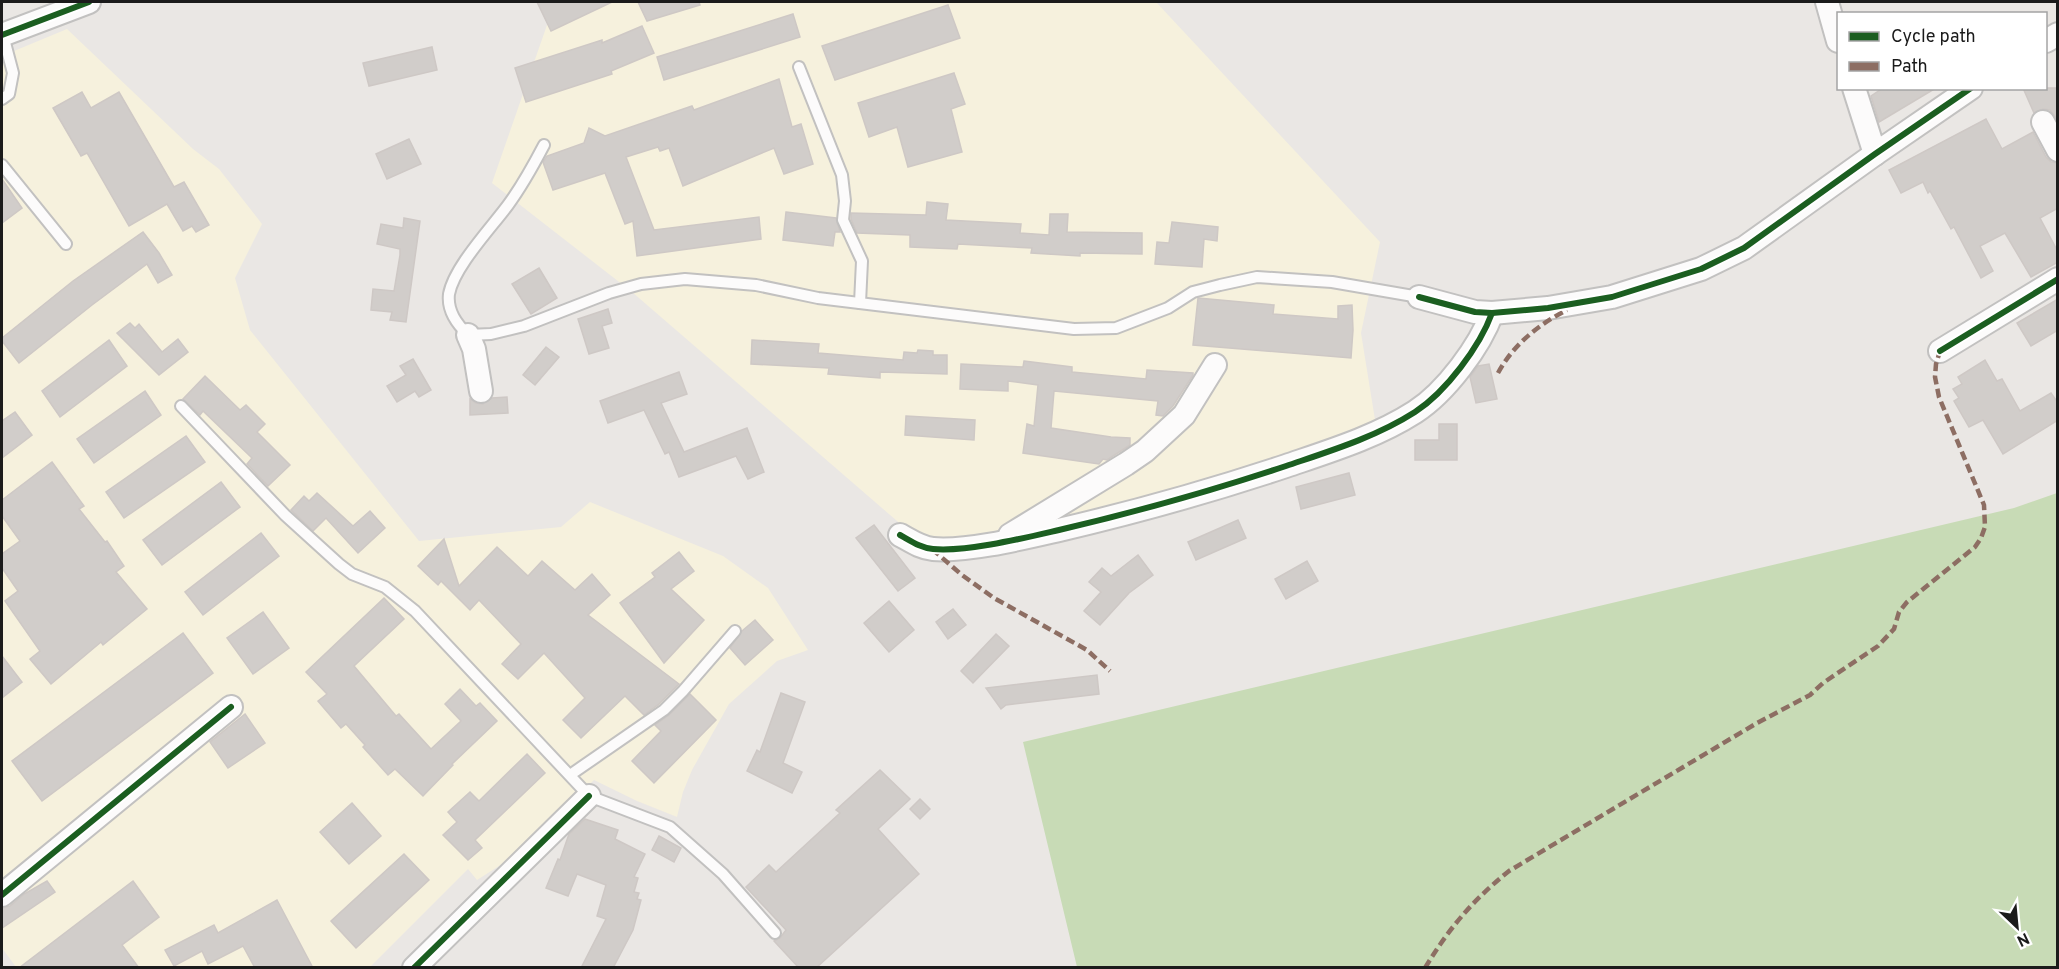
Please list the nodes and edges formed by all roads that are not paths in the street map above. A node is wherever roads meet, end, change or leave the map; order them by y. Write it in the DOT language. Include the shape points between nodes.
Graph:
graph roads {
  1 [pos="88,2"];
  2 [pos="1827,2"];
  3 [pos="1837,34"];
  4 [pos="2,35"];
  5 [pos="799,67"];
  6 [pos="1855,90"];
  7 [pos="1968,90"];
  8 [pos="2,99"];
  9 [pos="2043,122"];
  10 [pos="544,145"];
  11 [pos="2058,150"];
  12 [pos="1875,154"];
  13 [pos="2,165"];
  14 [pos="66,244"];
  15 [pos="2058,279"];
  16 [pos="1419,297"];
  17 [pos="860,303"];
  18 [pos="1492,313"];
  19 [pos="468,335"];
  20 [pos="1940,351"];
  21 [pos="1215,365"];
  22 [pos="481,391"];
  23 [pos="182,406"];
  24 [pos="900,535"];
  25 [pos="998,542"];
  26 [pos="735,631"];
  27 [pos="231,707"];
  28 [pos="570,775"];
  29 [pos="589,796"];
  30 [pos="2,895"];
  31 [pos="775,933"];
  32 [pos="414,968"];
  1 -- 4 [label="street"];
  2 -- 3 [label="street"];
  4 -- 8 [label="lane" via="13,73 9,94"];
  5 -- 17 [label="lane" via="842,175 843,220 862,261"];
  6 -- 12 [label="street"];
  7 -- 12 [label="street"];
  9 -- 11 [label="street"];
  10 -- 19 [label="lane" via="525,181 458,274 449,294 450,310"];
  12 -- 18 [label="street" via="1744,249 1701,269 1612,297"];
  13 -- 14 [label="lane"];
  15 -- 20 [label="street"];
  16 -- 17 [label="lane" via="1332,282 1257,278 1193,292 1168,308 1116,328 1074,329"];
  16 -- 18 [label="street"];
  17 -- 19 [label="lane" via="756,285 685,279 641,284 524,326"];
  18 -- 25 [label="street" via="1486,329 1455,373 1418,410 1394,425 1345,446 1153,508"];
  19 -- 22 [label="street"];
  21 -- 25 [label="street" via="1184,415 1145,451"];
  23 -- 28 [label="lane" via="269,499 339,564 352,574 385,587 415,611"];
  24 -- 25 [label="street" via="932,549"];
  26 -- 28 [label="lane" via="664,710"];
  27 -- 30 [label="street"];
  28 -- 29 [label="lane"];
  29 -- 31 [label="lane" via="670,827 723,874"];
  29 -- 32 [label="street"];
}
